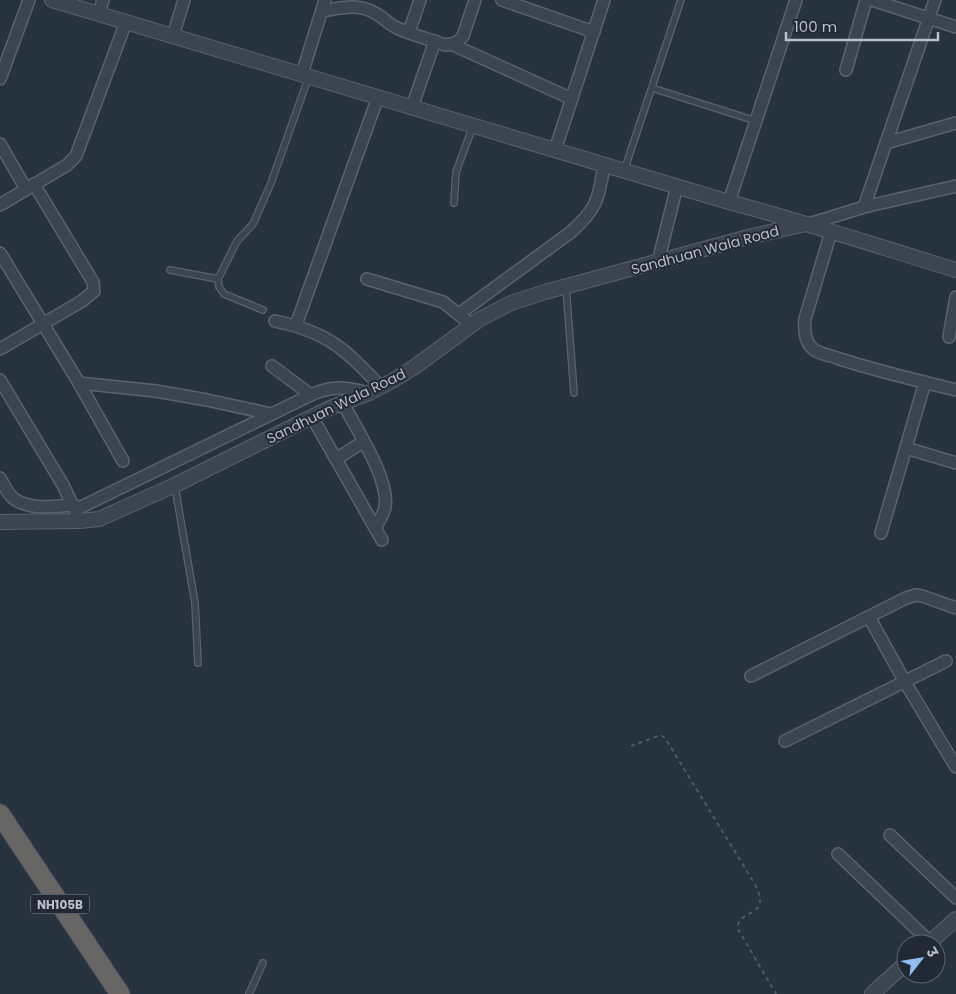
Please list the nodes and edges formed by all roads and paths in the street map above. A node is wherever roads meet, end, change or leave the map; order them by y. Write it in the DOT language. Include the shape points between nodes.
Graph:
graph roads {
  1 [pos="29,0"];
  2 [pos="52,0"];
  3 [pos="104,0"];
  4 [pos="184,0"];
  5 [pos="420,0"];
  6 [pos="475,0"];
  7 [pos="502,0"];
  8 [pos="604,0"];
  9 [pos="681,0"];
  10 [pos="796,0"];
  11 [pos="866,0"];
  12 [pos="872,0"];
  13 [pos="935,0"];
  14 [pos="324,6"];
  15 [pos="99,14"];
  16 [pos="929,18"];
  17 [pos="126,22"];
  18 [pos="956,27"];
  19 [pos="409,32"];
  20 [pos="594,32"];
  21 [pos="173,36"];
  22 [pos="436,41"];
  23 [pos="451,44"];
  24 [pos="846,70"];
  25 [pos="306,75"];
  26 [pos="0,78"];
  27 [pos="652,88"];
  28 [pos="378,97"];
  29 [pos="572,99"];
  30 [pos="412,107"];
  31 [pos="756,121"];
  32 [pos="956,123"];
  33 [pos="473,126"];
  34 [pos="886,143"];
  35 [pos="0,144"];
  36 [pos="555,150"];
  37 [pos="604,165"];
  38 [pos="624,170"];
  39 [pos="677,186"];
  40 [pos="956,186"];
  41 [pos="30,187"];
  42 [pos="729,202"];
  43 [pos="454,203"];
  44 [pos="0,205"];
  45 [pos="864,207"];
  46 [pos="809,224"];
  47 [pos="831,232"];
  48 [pos="0,253"];
  49 [pos="658,262"];
  50 [pos="170,270"];
  51 [pos="956,270"];
  52 [pos="218,279"];
  53 [pos="367,279"];
  54 [pos="566,287"];
  55 [pos="956,297"];
  56 [pos="263,310"];
  57 [pos="459,314"];
  58 [pos="275,321"];
  59 [pos="43,324"];
  60 [pos="296,325"];
  61 [pos="472,325"];
  62 [pos="949,337"];
  63 [pos="0,349"];
  64 [pos="272,366"];
  65 [pos="0,380"];
  66 [pos="925,382"];
  67 [pos="79,383"];
  68 [pos="375,390"];
  69 [pos="956,390"];
  70 [pos="574,393"];
  71 [pos="311,395"];
  72 [pos="343,403"];
  73 [pos="272,414"];
  74 [pos="312,417"];
  75 [pos="364,442"];
  76 [pos="906,448"];
  77 [pos="336,459"];
  78 [pos="123,461"];
  79 [pos="956,463"];
  80 [pos="0,478"];
  81 [pos="175,484"];
  82 [pos="76,512"];
  83 [pos="0,522"];
  84 [pos="376,528"];
  85 [pos="881,533"];
  86 [pos="382,540"];
  87 [pos="956,608"];
  88 [pos="869,617"];
  89 [pos="946,661"];
  90 [pos="198,663"];
  91 [pos="751,676"];
  92 [pos="905,682"];
  93 [pos="785,741"];
  94 [pos="631,746"];
  95 [pos="956,767"];
  96 [pos="0,814"];
  97 [pos="890,835"];
  98 [pos="838,854"];
  99 [pos="956,898"];
  100 [pos="956,919"];
  101 [pos="920,934"];
  102 [pos="939,934"];
  103 [pos="262,964"];
  104 [pos="896,972"];
  105 [pos="120,994"];
  106 [pos="249,994"];
  107 [pos="776,994"];
  108 [pos="872,994"];
  1 -- 26 [label="street"];
  2 -- 15 [label="street"];
  3 -- 15 [label="street"];
  4 -- 21 [label="street"];
  5 -- 19 [label="street"];
  6 -- 23 [label="street" via="463,36"];
  7 -- 20 [label="street"];
  8 -- 20 [label="street"];
  9 -- 27 [label="lane"];
  10 -- 31 [label="street"];
  11 -- 24 [label="street"];
  12 -- 16 [label="street"];
  13 -- 16 [label="street"];
  14 -- 19 [label="street" via="374,12"];
  14 -- 25 [label="street"];
  15 -- 17 [label="street"];
  16 -- 18 [label="street"];
  16 -- 34 [label="street"];
  17 -- 21 [label="street"];
  17 -- 41 [label="street" via="76,156"];
  19 -- 22 [label="street"];
  20 -- 29 [label="street"];
  21 -- 25 [label="street"];
  22 -- 23 [label="street"];
  22 -- 30 [label="street"];
  23 -- 29 [label="street"];
  25 -- 28 [label="street"];
  25 -- 52 [label="lane" via="257,216 237,240"];
  27 -- 31 [label="lane"];
  27 -- 38 [label="lane"];
  28 -- 30 [label="street"];
  28 -- 60 [label="street"];
  29 -- 36 [label="street"];
  30 -- 33 [label="street"];
  31 -- 42 [label="street"];
  32 -- 34 [label="street"];
  33 -- 36 [label="street"];
  33 -- 43 [label="lane" via="456,172"];
  34 -- 45 [label="street"];
  35 -- 41 [label="street"];
  36 -- 37 [label="street"];
  37 -- 38 [label="street"];
  37 -- 57 [label="street" via="597,200 584,220"];
  38 -- 39 [label="street"];
  39 -- 42 [label="street"];
  39 -- 49 [label="street"];
  40 -- 45 [label="street"];
  41 -- 44 [label="street"];
  41 -- 59 [label="street" via="95,287 91,295"];
  42 -- 46 [label="street"];
  45 -- 46 [label="street"];
  46 -- 47 [label="street"];
  46 -- 49 [label="street, Sandhuan Wala Road"];
  47 -- 51 [label="street"];
  47 -- 66 [label="street" via="805,319 806,340 819,352"];
  48 -- 59 [label="street"];
  49 -- 54 [label="street, Sandhuan Wala Road"];
  50 -- 52 [label="lane"];
  52 -- 56 [label="lane" via="224,294"];
  53 -- 57 [label="street" via="434,298"];
  54 -- 61 [label="street, Sandhuan Wala Road" via="511,303"];
  54 -- 70 [label="lane"];
  55 -- 62 [label="street"];
  57 -- 61 [label="street"];
  58 -- 60 [label="street"];
  59 -- 63 [label="street"];
  59 -- 67 [label="street"];
  60 -- 68 [label="street" via="322,336 354,358"];
  61 -- 68 [label="street, Sandhuan Wala Road" via="413,368"];
  64 -- 71 [label="street"];
  65 -- 82 [label="street"];
  66 -- 69 [label="street"];
  66 -- 76 [label="street"];
  67 -- 73 [label="street" via="156,391"];
  67 -- 78 [label="street"];
  68 -- 71 [label="street" via="344,387 325,389"];
  68 -- 72 [label="street, Sandhuan Wala Road"];
  71 -- 73 [label="street"];
  72 -- 74 [label="street, Sandhuan Wala Road"];
  72 -- 75 [label="street"];
  73 -- 82 [label="street"];
  74 -- 77 [label="street"];
  74 -- 81 [label="street, Sandhuan Wala Road"];
  75 -- 77 [label="street"];
  75 -- 84 [label="street" via="385,487 385,509"];
  76 -- 79 [label="street"];
  76 -- 85 [label="street"];
  77 -- 84 [label="street"];
  80 -- 82 [label="street" via="8,493 22,503"];
  81 -- 82 [label="street, Sandhuan Wala Road" via="99,519"];
  81 -- 90 [label="lane" via="195,603"];
  82 -- 83 [label="street, Sandhuan Wala Road"];
  84 -- 86 [label="street"];
  87 -- 88 [label="street" via="916,595"];
  88 -- 91 [label="street"];
  88 -- 92 [label="street"];
  89 -- 92 [label="street"];
  92 -- 93 [label="street"];
  92 -- 95 [label="street"];
  94 -- 107 [label="path" via="658,736 665,738 759,890 760,903 738,926"];
  96 -- 105 [label="highway, NH105B"];
  97 -- 99 [label="street"];
  98 -- 101 [label="street"];
  100 -- 102 [label="street"];
  103 -- 106 [label="lane"];
  104 -- 108 [label="street"];
}
